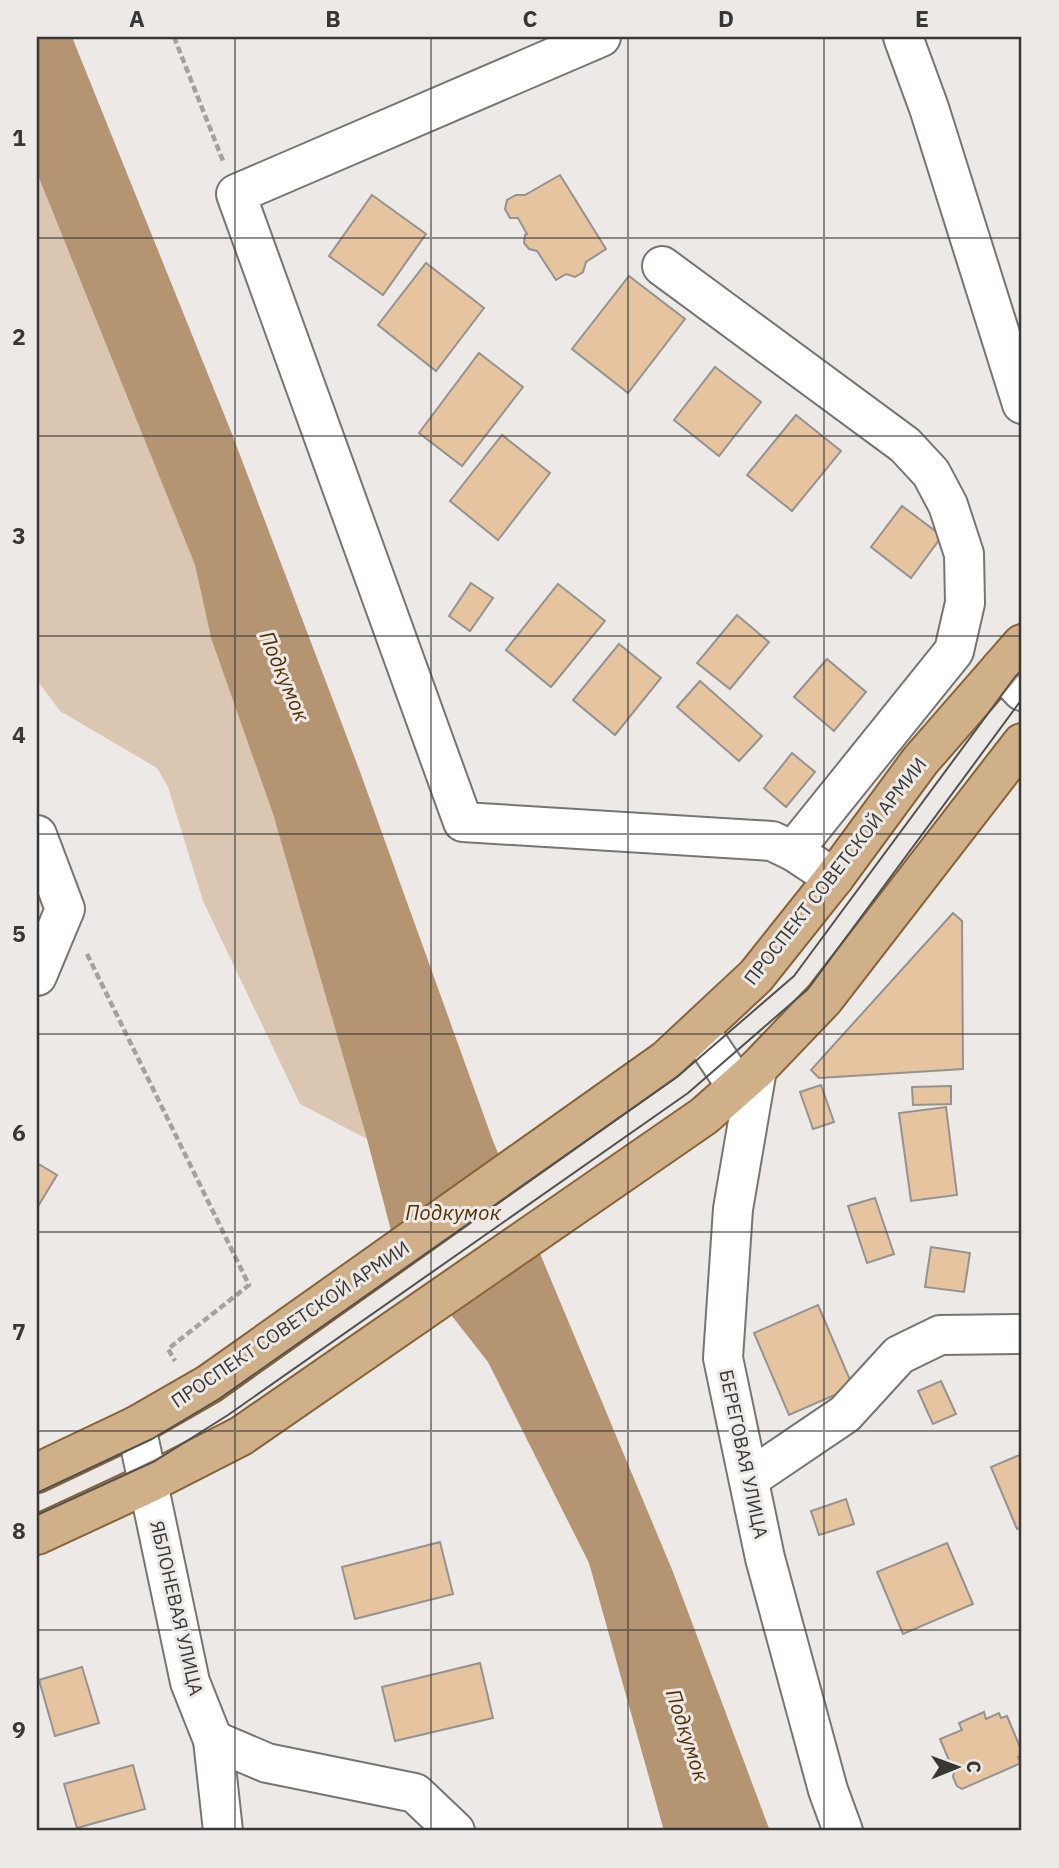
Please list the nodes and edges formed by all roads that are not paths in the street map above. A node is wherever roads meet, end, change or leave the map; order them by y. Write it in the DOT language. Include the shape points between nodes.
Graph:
graph roads {
  1 [pos="601,37"];
  2 [pos="903,37"];
  3 [pos="662,265"];
  4 [pos="1022,404"];
  5 [pos="1015,668"];
  6 [pos="1022,743"];
  7 [pos="37,835"];
  8 [pos="793,851"];
  9 [pos="834,878"];
  10 [pos="37,976"];
  11 [pos="699,1030"];
  12 [pos="747,1078"];
  13 [pos="1022,1334"];
  14 [pos="136,1426"];
  15 [pos="37,1473"];
  16 [pos="749,1479"];
  17 [pos="149,1483"];
  18 [pos="37,1535"];
  19 [pos="213,1740"];
  20 [pos="223,1831"];
  21 [pos="455,1831"];
  22 [pos="842,1831"];
  1 -- 8 [label="street" via="236,194 463,822 772,841"];
  2 -- 4 [label="street"];
  3 -- 8 [label="street" via="905,445 931,473 948,505 964,554 965,603 954,651"];
  5 -- 9 [label="main road, ПРОСПЕКТ СОВЕТСКОЙ АРМИИ" via="920,761"];
  6 -- 12 [label="main road" via="824,999"];
  7 -- 10 [label="street" via="65,909"];
  8 -- 9 [label="street"];
  9 -- 11 [label="main road, ПРОСПЕКТ СОВЕТСКОЙ АРМИИ" via="756,976"];
  11 -- 12 [label="street"];
  11 -- 14 [label="main road, ПРОСПЕКТ СОВЕТСКОЙ АРМИИ" via="666,1060 195,1378"];
  12 -- 16 [label="street, БЕРЕГОВАЯ УЛИЦА" via="723,1359"];
  12 -- 17 [label="main road" via="704,1116 241,1436"];
  13 -- 16 [label="street" via="940,1335 899,1354 845,1414"];
  14 -- 15 [label="main road, ПРОСПЕКТ СОВЕТСКОЙ АРМИИ"];
  14 -- 17 [label="street, ЯБЛОНЕВАЯ УЛИЦА"];
  16 -- 22 [label="street, БЕРЕГОВАЯ УЛИЦА" via="765,1558"];
  17 -- 18 [label="main road"];
  17 -- 19 [label="street, ЯБЛОНЕВАЯ УЛИЦА" via="190,1682"];
  19 -- 20 [label="street, ЯБЛОНЕВАЯ УЛИЦА"];
  19 -- 21 [label="street" via="267,1763 415,1793"];
}
